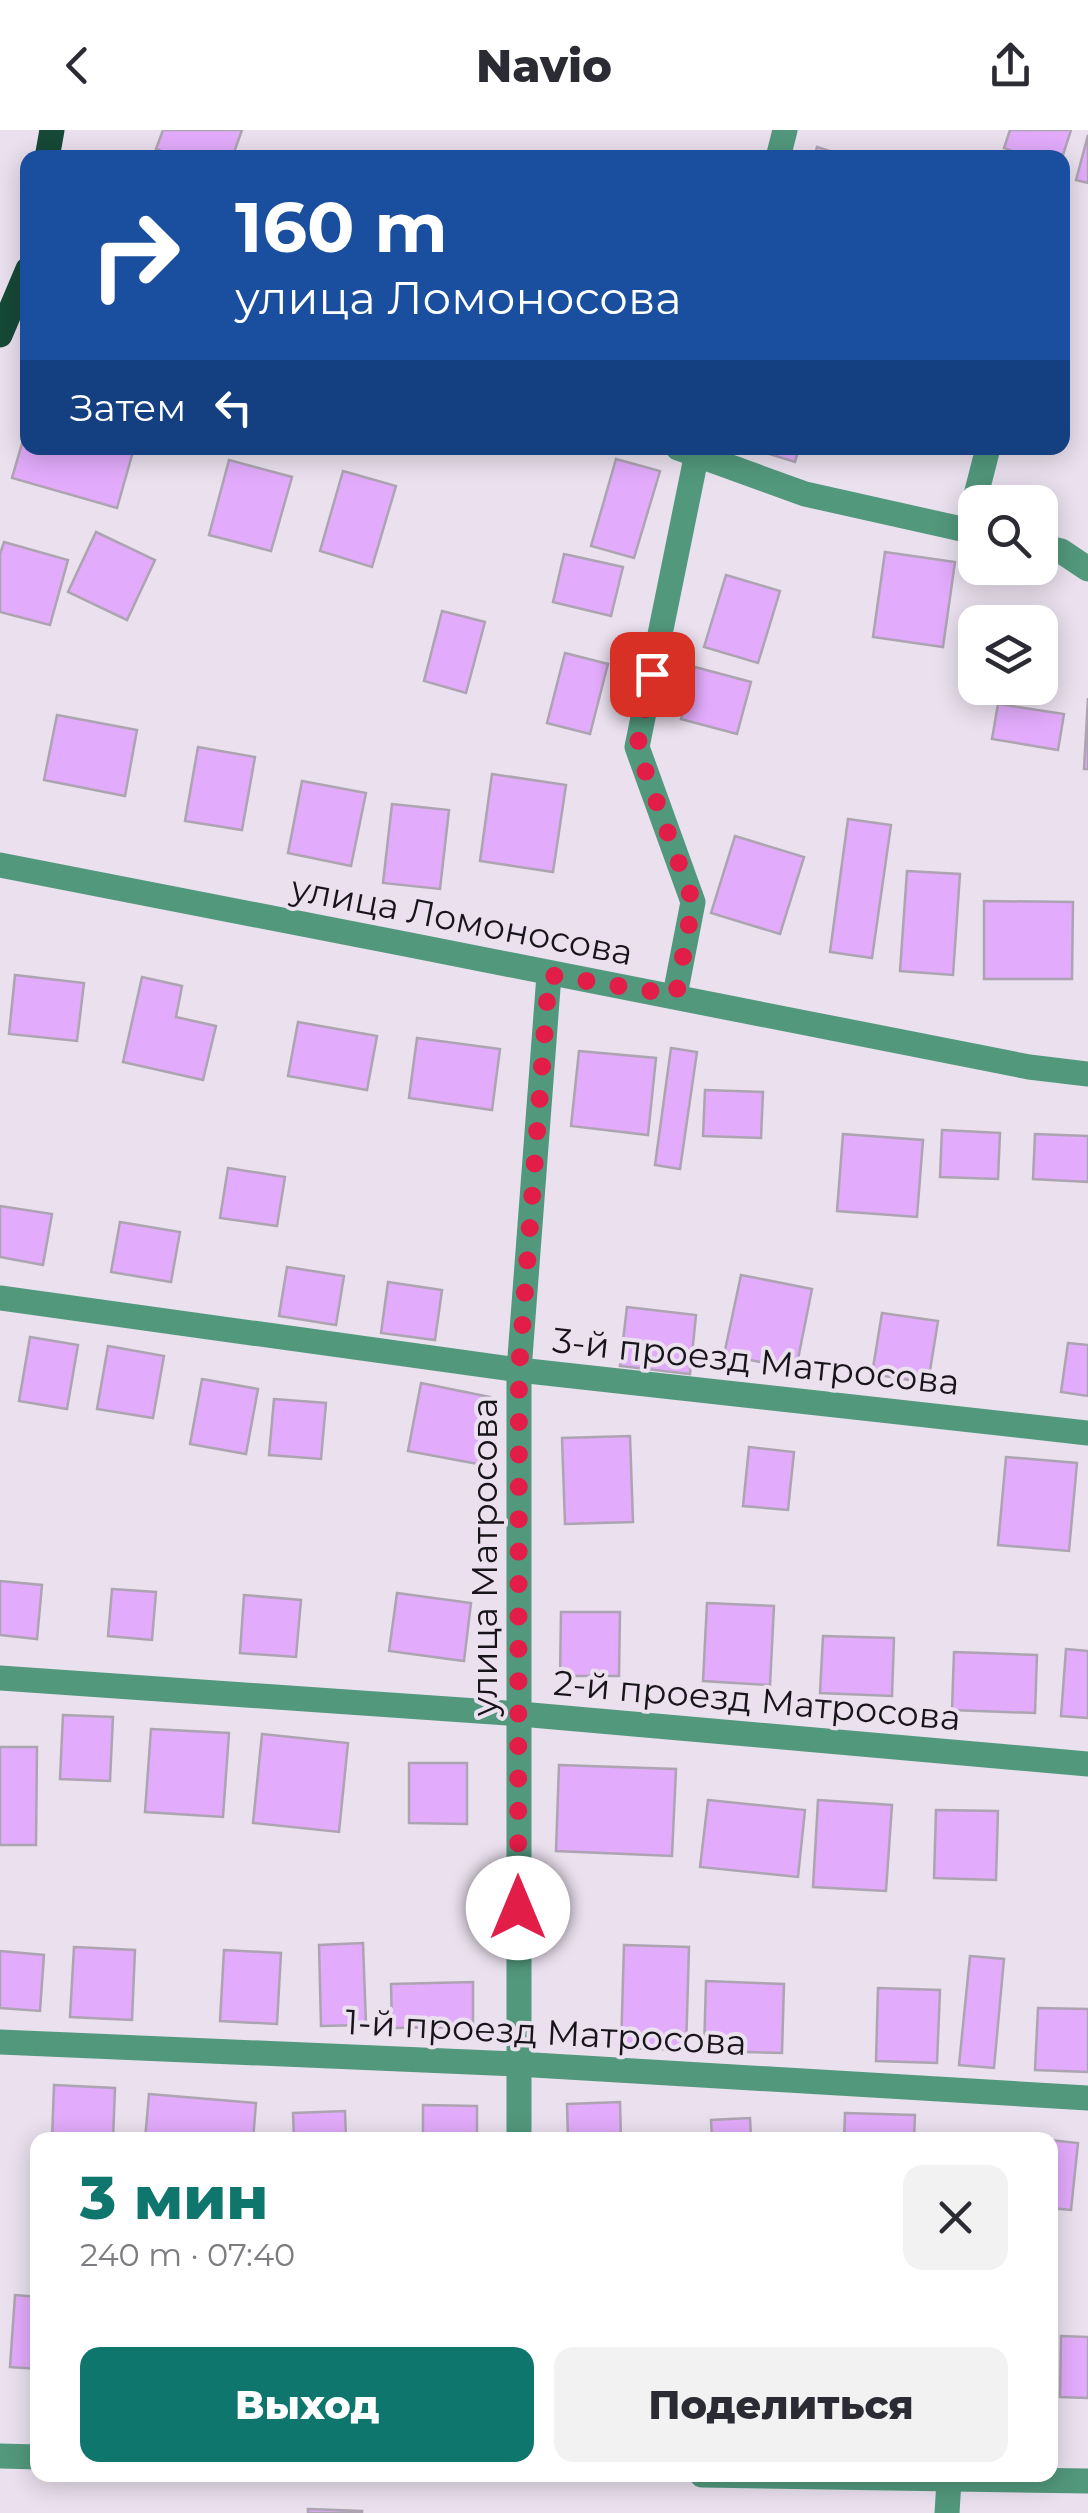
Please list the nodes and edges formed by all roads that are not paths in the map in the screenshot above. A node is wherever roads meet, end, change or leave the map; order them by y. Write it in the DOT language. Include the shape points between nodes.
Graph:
graph roads {
  1 [pos="20,288"];
  2 [pos="0,336"];
  3 [pos="689,455"];
  4 [pos="705,455"];
  5 [pos="987,455"];
  6 [pos="980,485"];
  7 [pos="958,528"];
  8 [pos="1058,550"];
  9 [pos="1088,569"];
  10 [pos="0,865"];
  11 [pos="549,975"];
  12 [pos="676,995"];
  13 [pos="1088,1074"];
  14 [pos="0,1298"];
  15 [pos="519,1370"];
  16 [pos="1088,1433"];
  17 [pos="0,1678"];
  18 [pos="520,1714"];
  19 [pos="1088,1764"];
  20 [pos="0,2042"];
  21 [pos="517,2064"];
  22 [pos="1088,2098"];
  23 [pos="519,2132"];
  24 [pos="0,2456"];
  25 [pos="30,2458"];
  26 [pos="1058,2481"];
  27 [pos="1088,2481"];
  28 [pos="949,2482"];
  29 [pos="947,2513"];
  1 -- 2 [label="main road"];
  3 -- 12 [label="street" via="637,748 693,902"];
  4 -- 7 [label="street" via="806,494"];
  5 -- 6 [label="street"];
  8 -- 9 [label="street"];
  10 -- 11 [label="street, улица Ломоносова"];
  11 -- 12 [label="street, улица Ломоносова"];
  11 -- 15 [label="street, улица Матросова"];
  12 -- 13 [label="street, улица Ломоносова"];
  14 -- 15 [label="street, 3-й проезд Матросова"];
  15 -- 16 [label="street, 3-й проезд Матросова"];
  15 -- 18 [label="street, улица Матросова"];
  17 -- 18 [label="street, 2-й проезд Матросова"];
  18 -- 19 [label="street, 2-й проезд Матросова"];
  18 -- 21 [label="street, улица Матросова"];
  20 -- 21 [label="street, 1-й проезд Матросова"];
  21 -- 22 [label="street, 1-й проезд Матросова"];
  21 -- 23 [label="street, улица Матросова"];
  24 -- 25 [label="street"];
  26 -- 27 [label="street"];
  28 -- 29 [label="street"];
}
